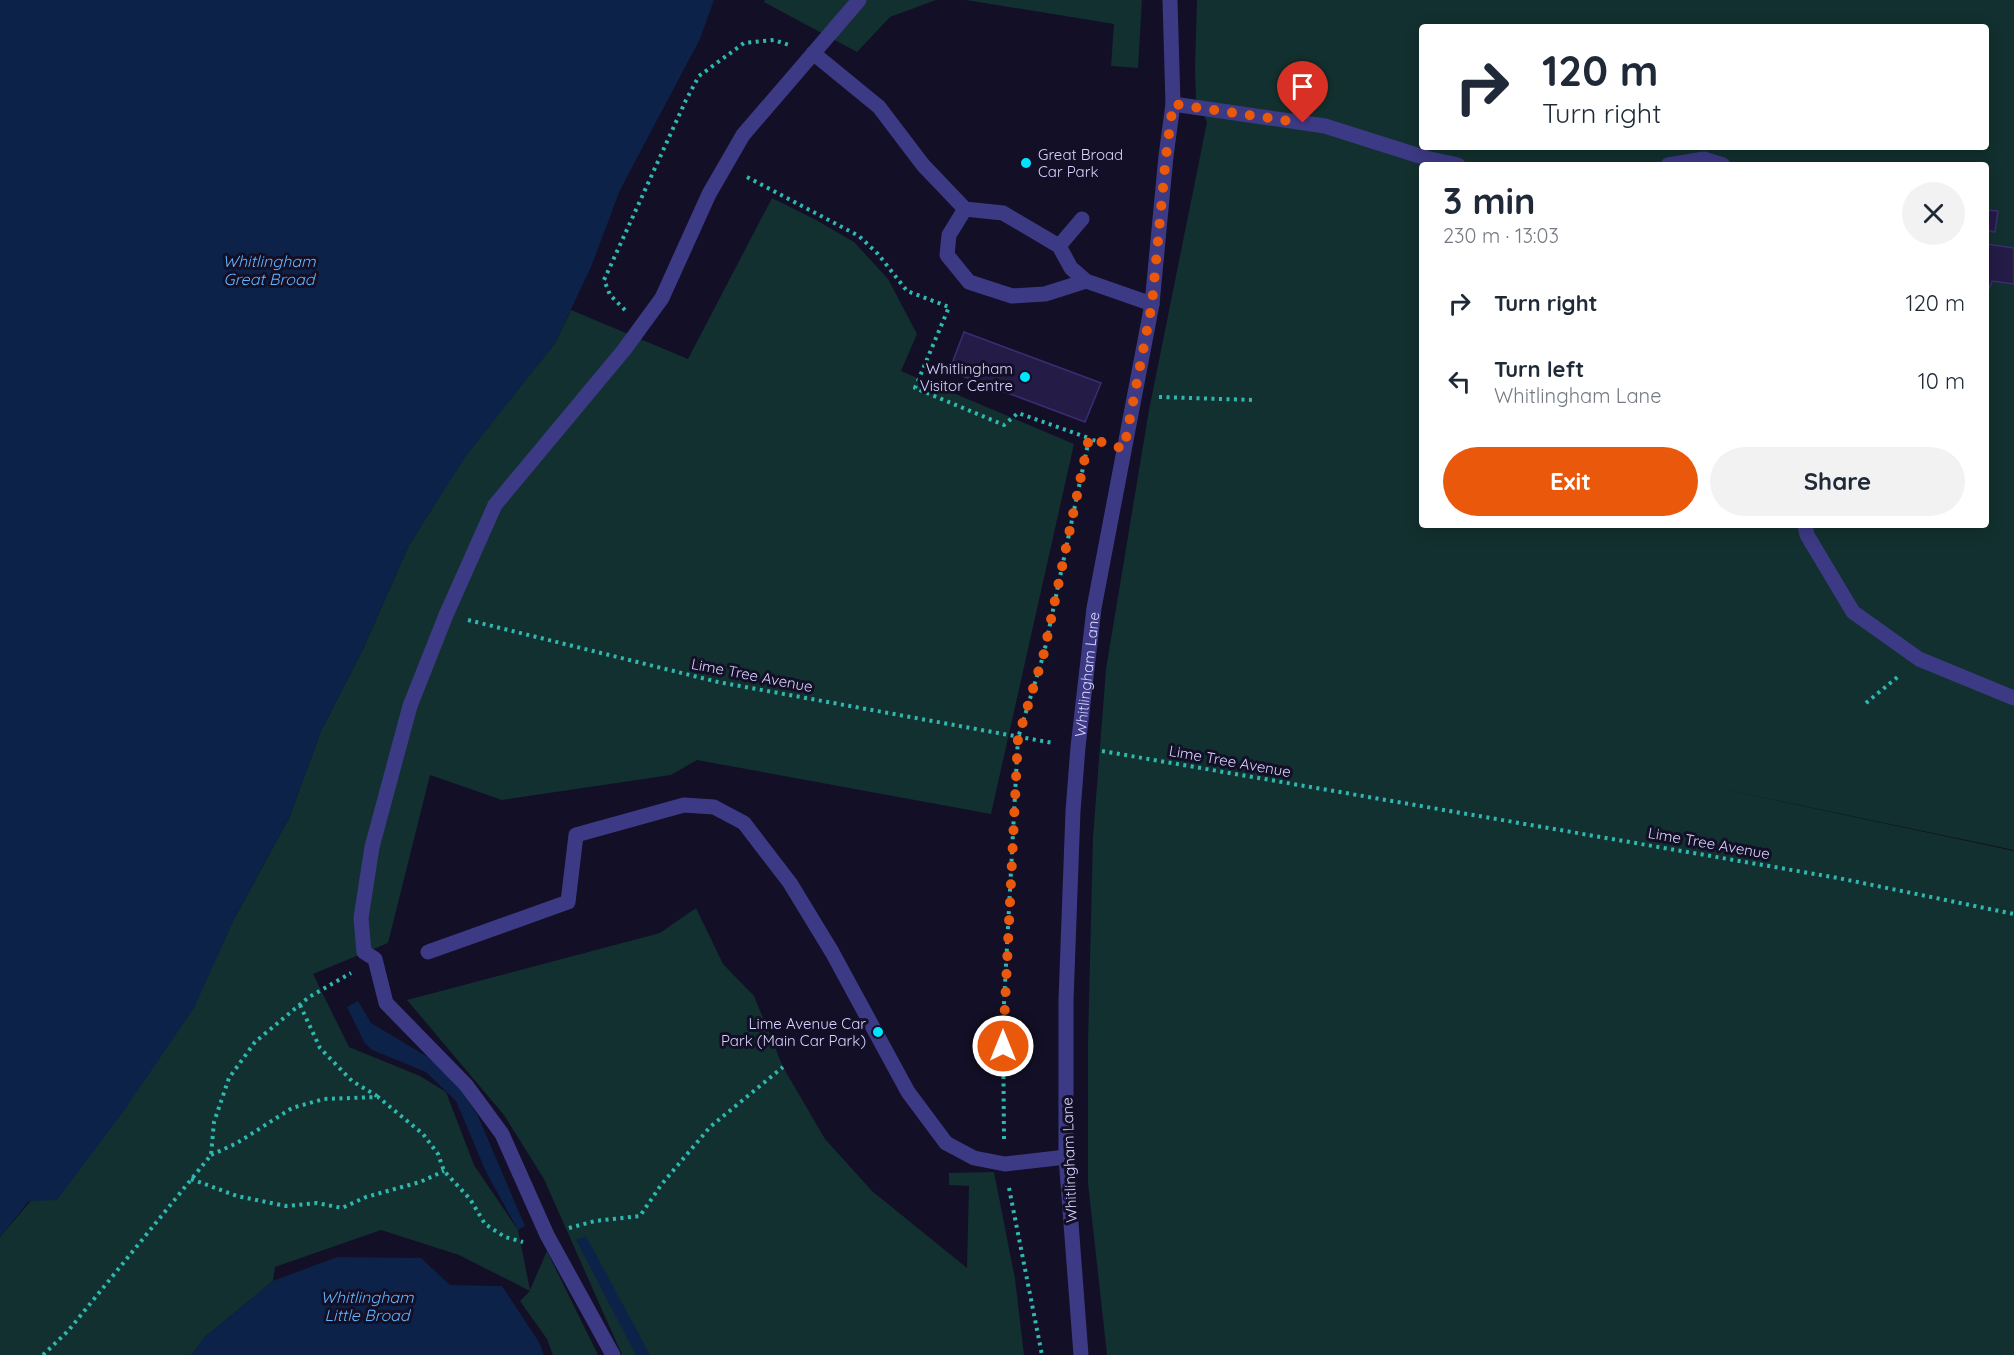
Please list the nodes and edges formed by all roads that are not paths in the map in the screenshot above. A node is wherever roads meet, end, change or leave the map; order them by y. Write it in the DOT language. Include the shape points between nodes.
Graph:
graph roads {
  1 [pos="859,0"];
  2 [pos="1170,0"];
  3 [pos="813,53"];
  4 [pos="1173,104"];
  5 [pos="1444,162"];
  6 [pos="1686,162"];
  7 [pos="1714,162"];
  8 [pos="965,209"];
  9 [pos="1082,219"];
  10 [pos="1059,246"];
  11 [pos="1086,281"];
  12 [pos="1152,304"];
  13 [pos="1806,528"];
  14 [pos="2014,698"];
  15 [pos="428,952"];
  16 [pos="1066,1157"];
  17 [pos="613,1355"];
  18 [pos="1081,1355"];
  1 -- 3 [label="street"];
  2 -- 4 [label="street, Whitlingham Lane"];
  3 -- 8 [label="street" via="879,107 923,165"];
  3 -- 17 [label="street" via="743,135 709,194 662,298 624,350 495,505 411,706 372,847 361,918 364,952 375,959 386,1003 466,1085 502,1134 547,1235"];
  4 -- 5 [label="street" via="1325,126"];
  4 -- 12 [label="street, Whitlingham Lane"];
  6 -- 7 [label="street"];
  8 -- 10 [label="street" via="1003,213"];
  8 -- 11 [label="street" via="949,235 947,255 969,282 1012,296 1045,294"];
  9 -- 10 [label="street"];
  10 -- 11 [label="street" via="1071,268"];
  11 -- 12 [label="street"];
  12 -- 16 [label="street, Whitlingham Lane" via="1094,608 1078,747 1066,1000"];
  13 -- 14 [label="street" via="1853,612 1918,659"];
  15 -- 16 [label="street" via="568,902 576,836 667,808 714,807 744,823 790,883 908,1092 946,1143 974,1158 1005,1164"];
  16 -- 18 [label="street, Whitlingham Lane"];
}
